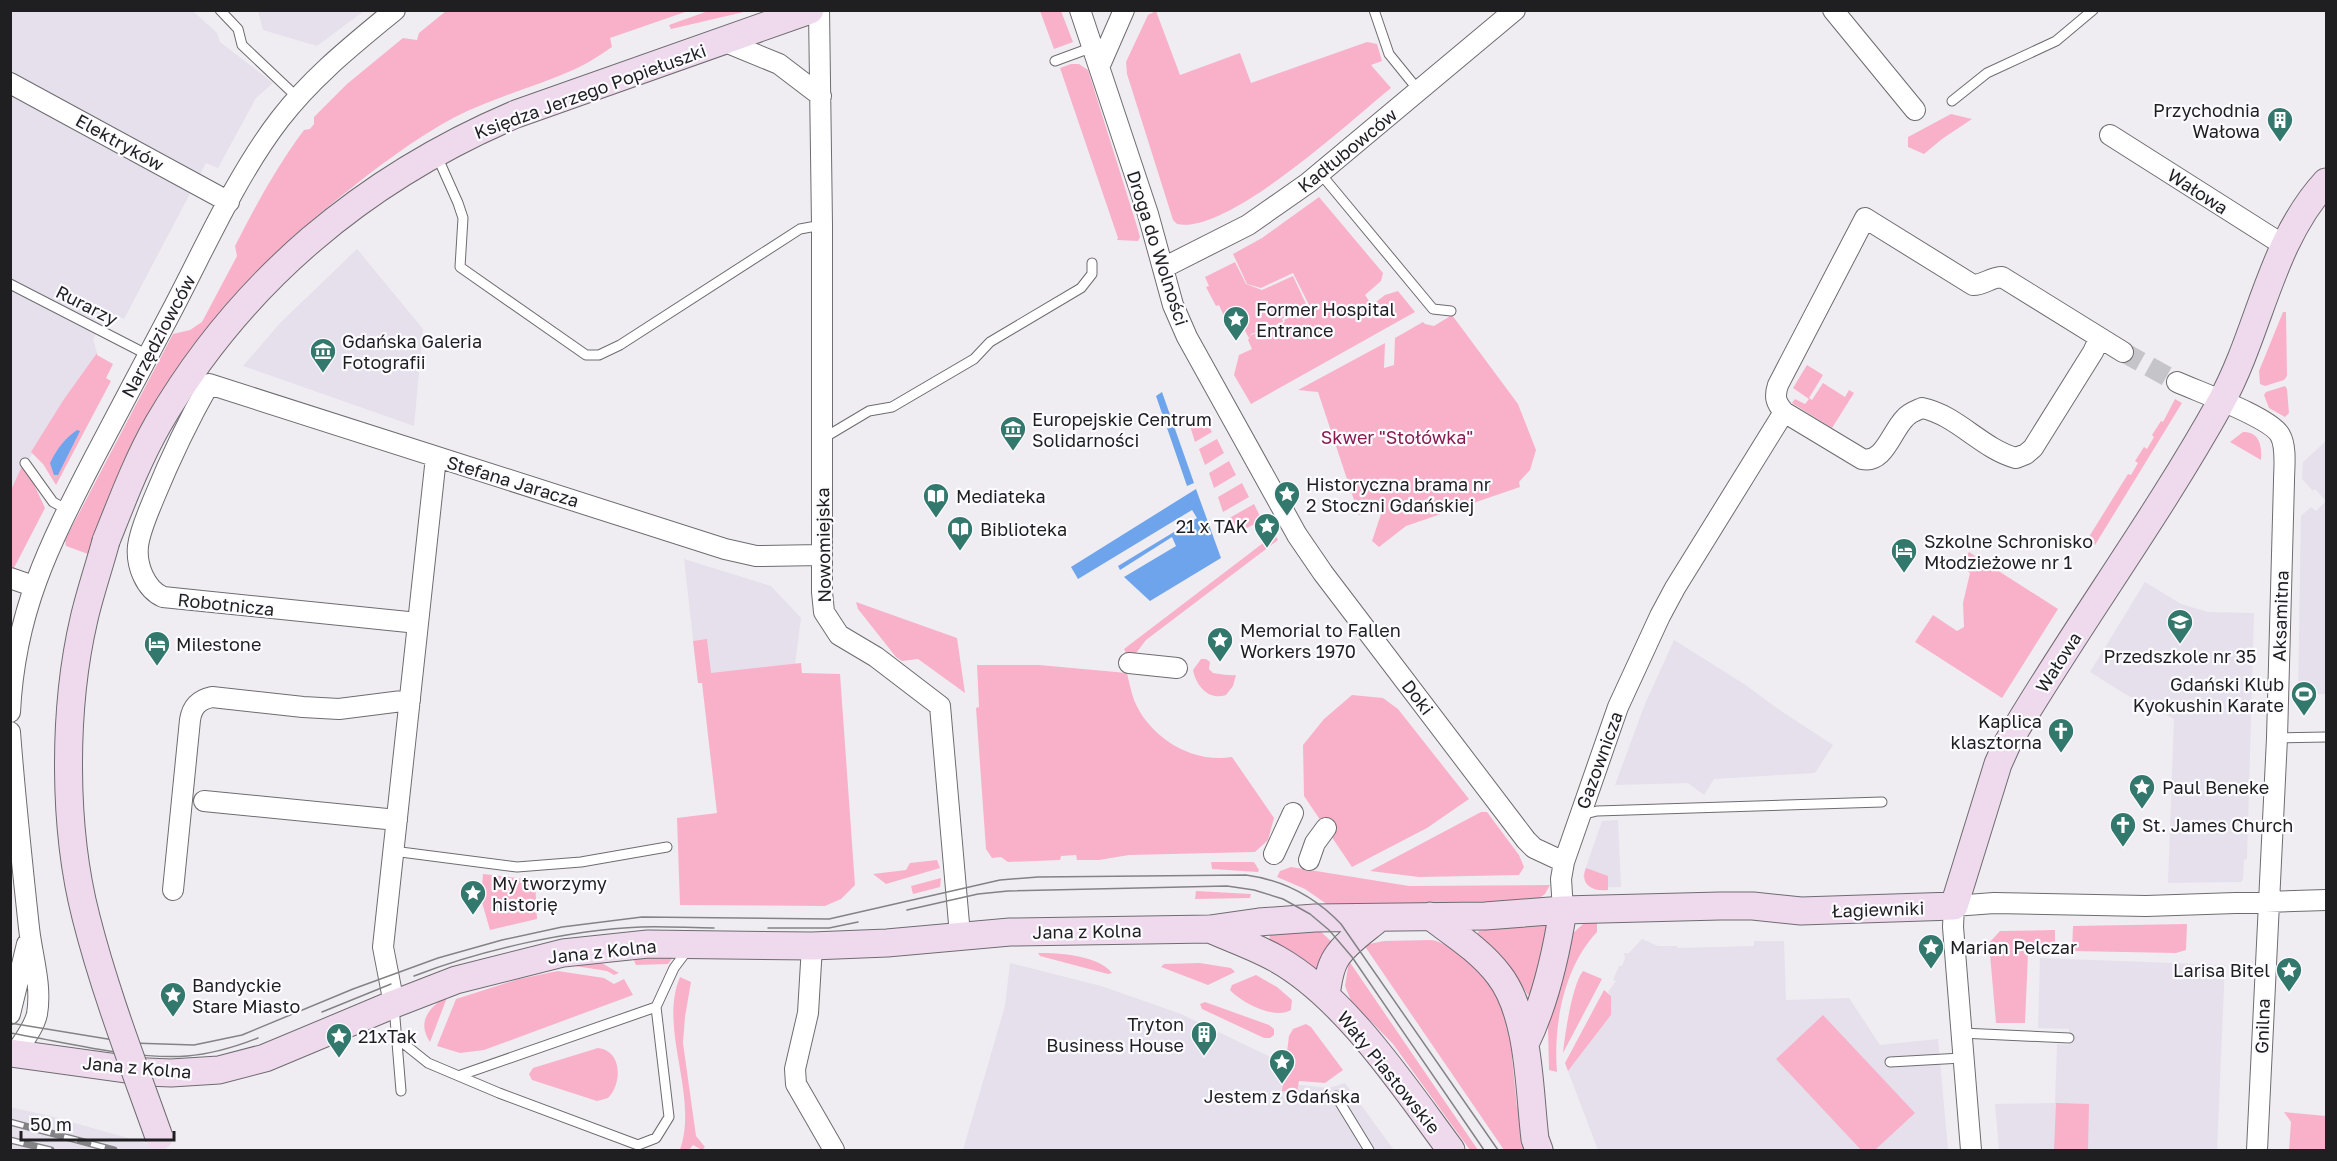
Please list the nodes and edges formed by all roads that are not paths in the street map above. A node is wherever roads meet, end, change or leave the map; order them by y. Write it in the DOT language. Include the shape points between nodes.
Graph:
graph roads {
  1 [pos="220,10"];
  2 [pos="395,10"];
  3 [pos="810,10"];
  4 [pos="819,10"];
  5 [pos="1080,10"];
  6 [pos="1124,10"];
  7 [pos="1374,10"];
  8 [pos="1515,10"];
  9 [pos="1833,10"];
  10 [pos="2093,10"];
  11 [pos="723,41"];
  12 [pos="1096,56"];
  13 [pos="1055,61"];
  14 [pos="10,83"];
  15 [pos="1419,91"];
  16 [pos="821,96"];
  17 [pos="297,97"];
  18 [pos="1952,101"];
  19 [pos="1915,110"];
  20 [pos="2110,135"];
  21 [pos="435,152"];
  22 [pos="1320,173"];
  23 [pos="2326,182"];
  24 [pos="229,202"];
  25 [pos="822,225"];
  26 [pos="2285,246"];
  27 [pos="1092,263"];
  28 [pos="1163,268"];
  29 [pos="10,284"];
  30 [pos="1451,311"];
  31 [pos="2099,339"];
  32 [pos="2123,352"];
  33 [pos="148,355"];
  34 [pos="2177,382"];
  35 [pos="209,384"];
  36 [pos="2221,402"];
  37 [pos="1784,412"];
  38 [pos="822,439"];
  39 [pos="436,457"];
  40 [pos="25,463"];
  41 [pos="68,510"];
  42 [pos="1287,517"];
  43 [pos="821,555"];
  44 [pos="10,578"];
  45 [pos="33,586"];
  46 [pos="418,623"];
  47 [pos="1129,663"];
  48 [pos="1177,668"];
  49 [pos="410,700"];
  50 [pos="10,712"];
  51 [pos="10,732"];
  52 [pos="2326,737"];
  53 [pos="2277,738"];
  54 [pos="12,791"];
  55 [pos="204,801"];
  56 [pos="1882,802"];
  57 [pos="1293,813"];
  58 [pos="1579,816"];
  59 [pos="397,820"];
  60 [pos="1326,828"];
  61 [pos="667,847"];
  62 [pos="393,851"];
  63 [pos="1274,854"];
  64 [pos="1309,860"];
  65 [pos="1564,862"];
  66 [pos="173,890"];
  67 [pos="2326,900"];
  68 [pos="2268,902"];
  69 [pos="1954,906"];
  70 [pos="1563,910"];
  71 [pos="1430,916"];
  72 [pos="1379,918"];
  73 [pos="1210,929"];
  74 [pos="30,933"];
  75 [pos="960,935"];
  76 [pos="693,944"];
  77 [pos="812,946"];
  78 [pos="1326,995"];
  79 [pos="393,1004"];
  80 [pos="656,1007"];
  81 [pos="10,1014"];
  82 [pos="1960,1034"];
  83 [pos="2069,1038"];
  84 [pos="398,1039"];
  85 [pos="1525,1044"];
  86 [pos="13,1053"];
  87 [pos="1962,1058"];
  88 [pos="1890,1062"];
  89 [pos="461,1075"];
  90 [pos="401,1090"];
  91 [pos="1336,1096"];
  92 [pos="163,1150"];
  93 [pos="834,1150"];
  94 [pos="1369,1150"];
  95 [pos="1451,1150"];
  96 [pos="1539,1150"];
  97 [pos="1971,1150"];
  98 [pos="2257,1150"];
  1 -- 17 [label="lane" via="238,29 242,45"];
  2 -- 17 [label="street, Narzędziowców" via="317,75"];
  3 -- 11 [label="street, Księdza Jerzego Popiełuszki"];
  4 -- 16 [label="street, Nowomiejska"];
  5 -- 12 [label="street, Droga do Wolności"];
  6 -- 12 [label="street"];
  7 -- 15 [label="lane" via="1389,54"];
  8 -- 15 [label="street, Kadłubowców"];
  9 -- 19 [label="street"];
  10 -- 18 [label="lane" via="2056,41 1987,73"];
  11 -- 16 [label="street" via="779,64"];
  11 -- 21 [label="street, Księdza Jerzego Popiełuszki" via="516,114"];
  12 -- 13 [label="lane"];
  12 -- 28 [label="street, Droga do Wolności"];
  14 -- 24 [label="street, Elektryków"];
  15 -- 22 [label="street, Kadłubowców"];
  16 -- 25 [label="street, Nowomiejska"];
  17 -- 24 [label="street, Narzędziowców" via="263,143"];
  20 -- 26 [label="street, Wałowa"];
  21 -- 25 [label="lane" via="463,218 460,267 586,356 599,355 620,345 800,229"];
  21 -- 92 [label="street, Księdza Jerzego Popiełuszki, bridge" via="331,221 268,278 229,323 158,425 133,476 106,541 84,621 70,729 70,820 85,915 101,974"];
  22 -- 28 [label="street, Kadłubowców" via="1248,225"];
  22 -- 30 [label="lane" via="1433,309"];
  23 -- 26 [label="street, Wałowa"];
  24 -- 33 [label="street, Narzędziowców"];
  25 -- 38 [label="street, Nowomiejska"];
  26 -- 36 [label="street, Wałowa" via="2237,373"];
  27 -- 38 [label="lane" via="1092,274 1081,288 990,342 974,359 892,407 869,411"];
  28 -- 42 [label="street, Droga do Wolności" via="1187,337"];
  29 -- 33 [label="lane, Rurarzy"];
  31 -- 32 [label="street"];
  31 -- 37 [label="street" via="2033,448 2016,458 1922,408 1905,417 1878,457 1869,461"];
  31 -- 37 [label="street" via="2002,277 1973,285 1865,218 1778,386 1777,404"];
  33 -- 41 [label="street, Narzędziowców"];
  34 -- 36 [label="street, Aksamitna"];
  35 -- 39 [label="street, Stefana Jaracza"];
  35 -- 46 [label="street, Robotnicza" via="164,474 138,543 142,571 154,593"];
  36 -- 53 [label="street, Aksamitna" via="2271,427 2283,441"];
  36 -- 69 [label="street, Wałowa" via="2007,744"];
  37 -- 58 [label="street, Gazownicza" via="1660,616 1618,707"];
  38 -- 43 [label="street, Nowomiejska"];
  39 -- 43 [label="street, Stefana Jaracza" via="725,549 756,556"];
  39 -- 46 [label="street"];
  40 -- 41 [label="lane" via="53,502"];
  41 -- 45 [label="street, Narzędziowców"];
  42 -- 65 [label="street, Doki" via="1323,573 1526,840"];
  43 -- 75 [label="street, Nowomiejska" via="824,612 839,635 876,657 940,706"];
  44 -- 45 [label="street"];
  45 -- 50 [label="street, Narzędziowców" via="24,615"];
  46 -- 49 [label="street"];
  47 -- 48 [label="street"];
  49 -- 59 [label="street"];
  49 -- 66 [label="street" via="339,709 212,697 199,702 190,720"];
  51 -- 54 [label="street"];
  52 -- 53 [label="lane"];
  53 -- 68 [label="street, Aksamitna"];
  54 -- 74 [label="street"];
  55 -- 59 [label="street"];
  56 -- 58 [label="lane" via="1597,811"];
  57 -- 63 [label="street"];
  58 -- 65 [label="street, Gazownicza"];
  59 -- 62 [label="street"];
  60 -- 64 [label="street"];
  61 -- 62 [label="lane" via="581,862 517,867"];
  62 -- 79 [label="street" via="383,947"];
  65 -- 70 [label="street, Gazownicza"];
  67 -- 68 [label="street, Łagiewniki"];
  68 -- 69 [label="street, Łagiewniki"];
  68 -- 98 [label="street, Gnilna"];
  69 -- 70 [label="street, Łagiewniki" via="1812,911 1743,905"];
  69 -- 82 [label="street, Wałowa"];
  70 -- 71 [label="street, Łagiewniki"];
  70 -- 85 [label="street" via="1537,1019"];
  71 -- 72 [label="street"];
  71 -- 85 [label="street" via="1478,953 1499,975 1519,1013"];
  72 -- 73 [label="street, Jana z Kolna" via="1293,919"];
  72 -- 78 [label="street" via="1336,957"];
  73 -- 75 [label="street, Jana z Kolna"];
  73 -- 78 [label="street, Jana z Kolna" via="1276,958"];
  74 -- 81 [label="street"];
  74 -- 86 [label="street" via="39,992 37,1016"];
  75 -- 77 [label="street, Jana z Kolna"];
  76 -- 77 [label="street, Jana z Kolna"];
  76 -- 79 [label="street, Jana z Kolna" via="648,944 562,953 456,980"];
  76 -- 80 [label="lane" via="674,968"];
  77 -- 93 [label="street" via="808,1012 795,1069 796,1084"];
  78 -- 95 [label="street, Wały Piastowskie" via="1379,1054"];
  79 -- 84 [label="lane"];
  79 -- 86 [label="street, Jana z Kolna" via="282,1052 219,1070 147,1072"];
  80 -- 89 [label="lane"];
  80 -- 89 [label="lane" via="669,1117 656,1138 638,1145"];
  82 -- 83 [label="lane"];
  82 -- 87 [label="street, Wałowa"];
  84 -- 89 [label="lane" via="428,1062"];
  84 -- 90 [label="lane"];
  85 -- 96 [label="street"];
  87 -- 88 [label="lane"];
  87 -- 97 [label="street, Wałowa"];
  91 -- 94 [label="lane"];
}
